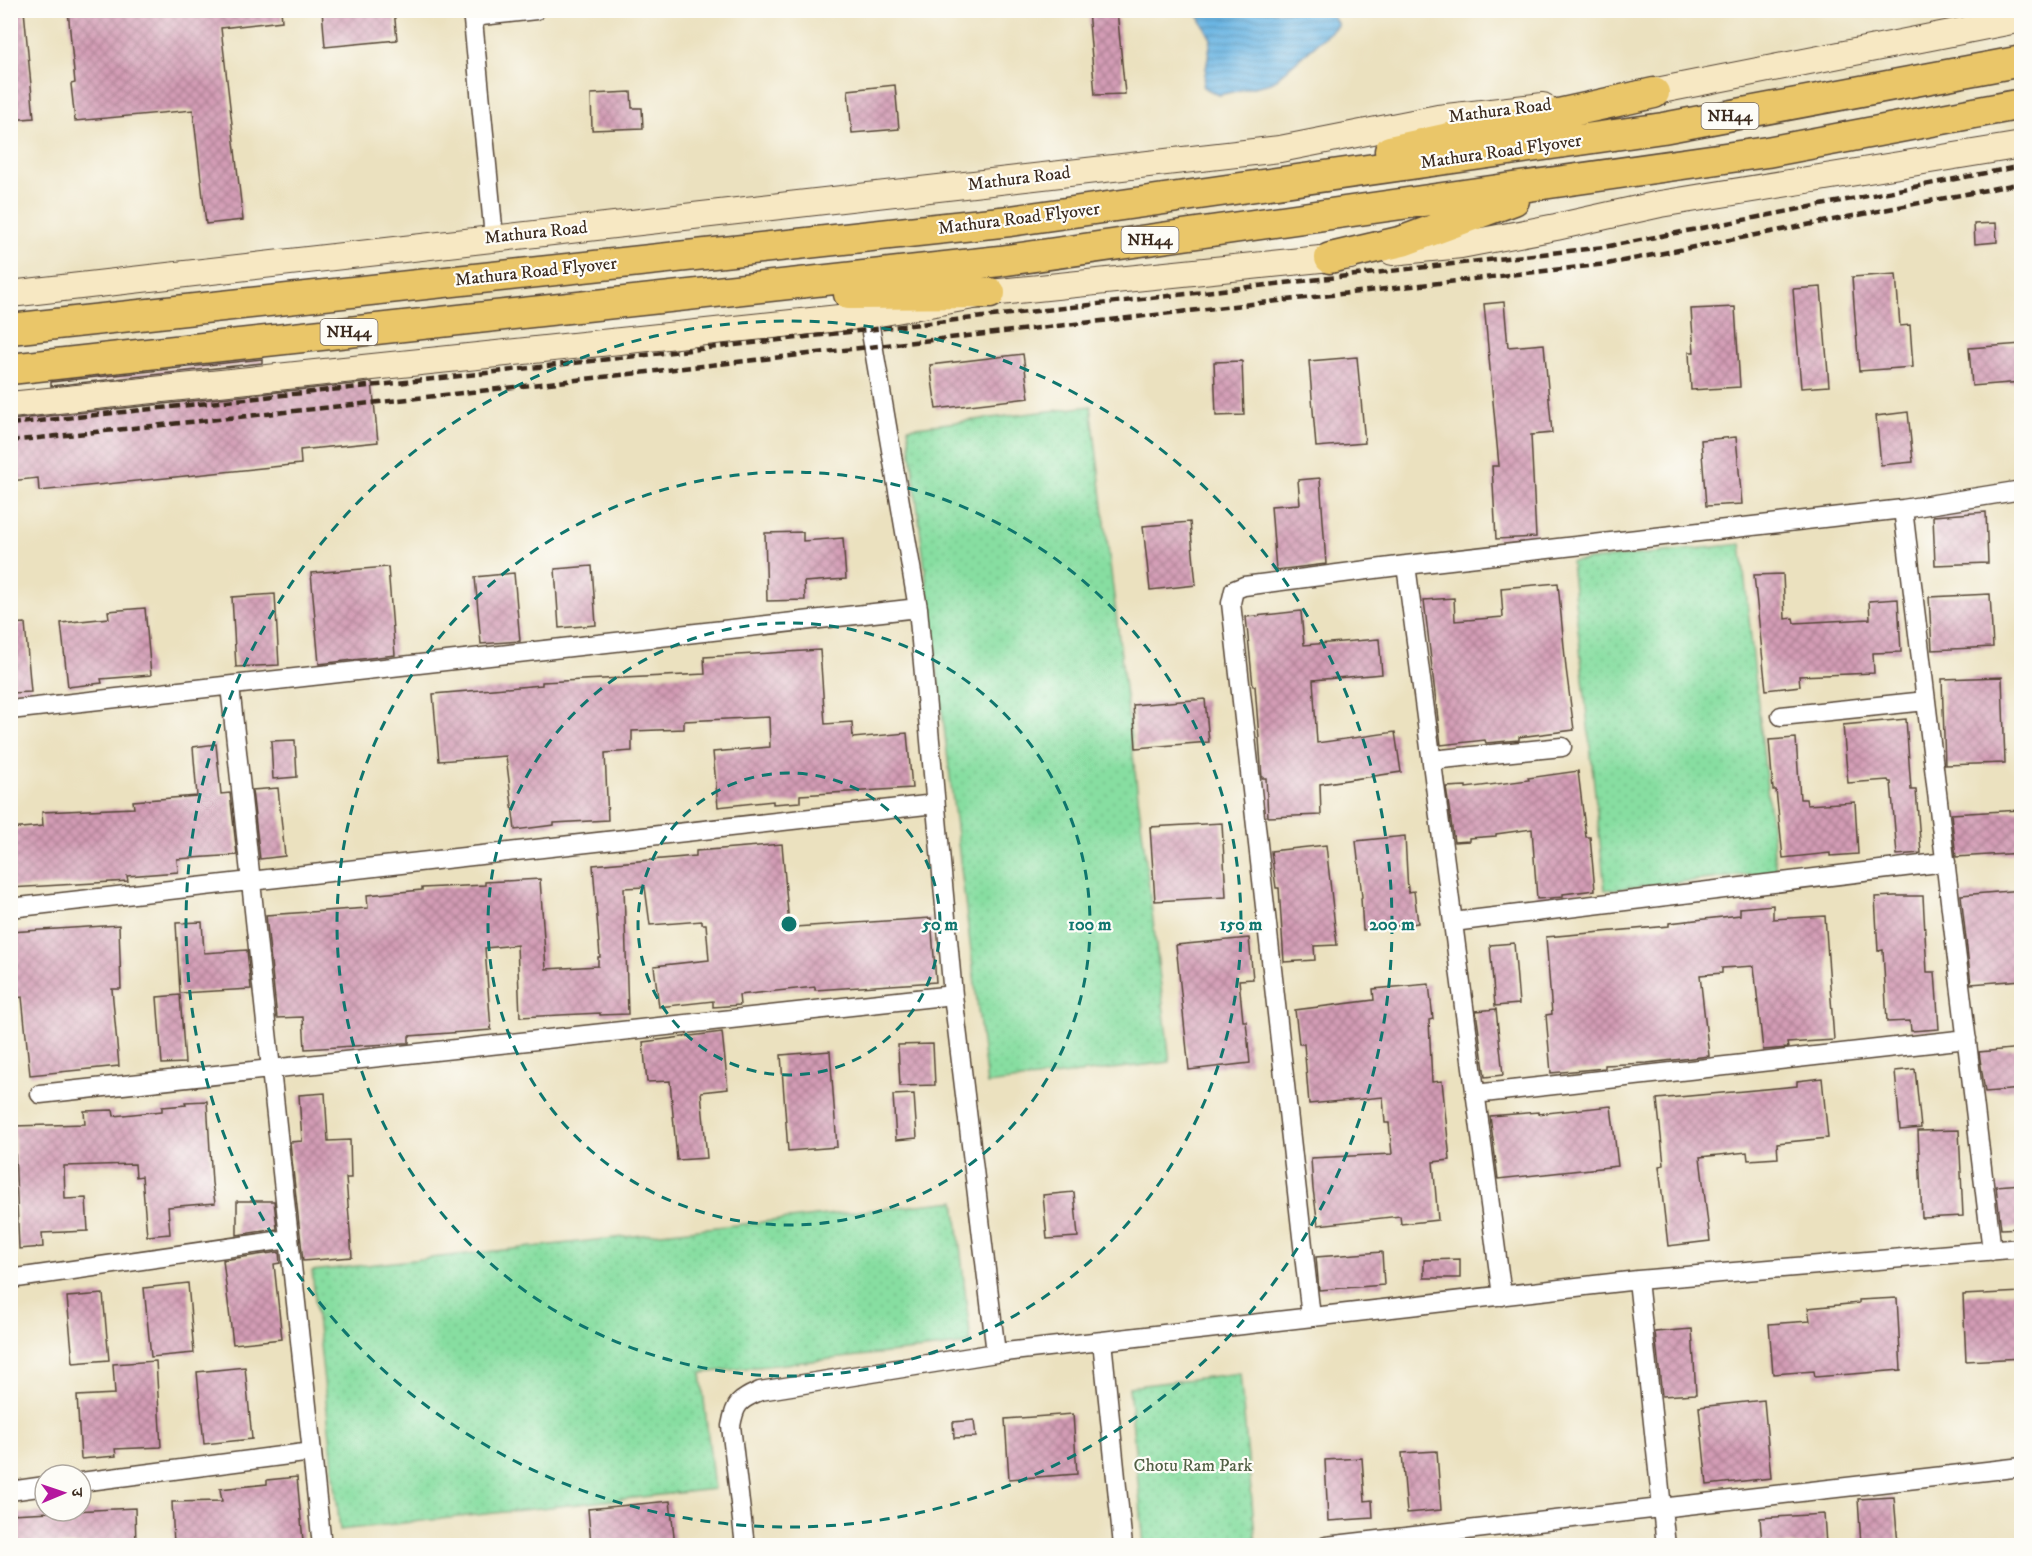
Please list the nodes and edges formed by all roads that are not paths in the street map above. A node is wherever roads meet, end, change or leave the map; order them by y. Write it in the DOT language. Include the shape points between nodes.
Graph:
graph roads {
  1 [pos="536,10"];
  2 [pos="472,14"];
  3 [pos="2022,19"];
  4 [pos="2022,61"];
  5 [pos="1654,93"];
  6 [pos="2022,104"];
  7 [pos="2022,145"];
  8 [pos="1311,180"];
  9 [pos="1564,181"];
  10 [pos="494,237"];
  11 [pos="1330,258"];
  12 [pos="736,290"];
  13 [pos="990,293"];
  14 [pos="10,294"];
  15 [pos="868,315"];
  16 [pos="10,329"];
  17 [pos="10,369"];
  18 [pos="10,405"];
  19 [pos="2022,490"];
  20 [pos="1903,509"];
  21 [pos="1406,565"];
  22 [pos="918,608"];
  23 [pos="230,686"];
  24 [pos="1926,701"];
  25 [pos="10,710"];
  26 [pos="1781,716"];
  27 [pos="1562,747"];
  28 [pos="1432,760"];
  29 [pos="935,804"];
  30 [pos="1946,862"];
  31 [pos="250,881"];
  32 [pos="10,908"];
  33 [pos="1453,922"];
  34 [pos="953,995"];
  35 [pos="1967,1039"];
  36 [pos="271,1069"];
  37 [pos="40,1094"];
  38 [pos="1475,1094"];
  39 [pos="289,1239"];
  40 [pos="2022,1248"];
  41 [pos="1992,1251"];
  42 [pos="10,1280"];
  43 [pos="1638,1280"];
  44 [pos="1502,1296"];
  45 [pos="1311,1317"];
  46 [pos="1102,1341"];
  47 [pos="996,1353"];
  48 [pos="312,1452"];
  49 [pos="2022,1467"];
  50 [pos="93,1480"];
  51 [pos="33,1488"];
  52 [pos="10,1491"];
  53 [pos="1662,1507"];
  54 [pos="322,1545"];
  55 [pos="745,1545"];
  56 [pos="1122,1545"];
  57 [pos="1326,1545"];
  58 [pos="1666,1545"];
  1 -- 2 [label="street"];
  2 -- 10 [label="street"];
  3 -- 5 [label="main road, Mathura Road"];
  4 -- 8 [label="highway, Mathura Road Flyover / NH44" via="1663,128"];
  5 -- 8 [label="highway" via="1398,148"];
  5 -- 10 [label="main road, Mathura Road" via="1438,118 1280,148"];
  6 -- 9 [label="highway, Mathura Road Flyover / NH44" via="1767,152"];
  7 -- 11 [label="main road" via="1660,204 1461,245"];
  8 -- 16 [label="highway, Mathura Road Flyover / NH44" via="1010,221"];
  9 -- 11 [label="highway" via="1403,241"];
  9 -- 12 [label="highway, NH44" via="1000,261"];
  10 -- 14 [label="main road, Mathura Road"];
  11 -- 13 [label="main road"];
  12 -- 13 [label="highway"];
  12 -- 17 [label="highway, NH44"];
  13 -- 15 [label="main road"];
  15 -- 18 [label="main road"];
  15 -- 22 [label="street"];
  19 -- 20 [label="street"];
  20 -- 21 [label="street"];
  20 -- 24 [label="street"];
  21 -- 28 [label="street"];
  21 -- 45 [label="street" via="1244,586 1234,590 1231,603"];
  22 -- 23 [label="street"];
  22 -- 29 [label="street"];
  23 -- 25 [label="street"];
  23 -- 31 [label="street"];
  24 -- 26 [label="street"];
  24 -- 30 [label="street"];
  27 -- 28 [label="street"];
  28 -- 33 [label="street"];
  29 -- 31 [label="street"];
  29 -- 34 [label="street"];
  30 -- 33 [label="street"];
  30 -- 35 [label="street"];
  31 -- 32 [label="street"];
  31 -- 36 [label="street"];
  33 -- 38 [label="street"];
  34 -- 36 [label="street"];
  34 -- 47 [label="street"];
  35 -- 38 [label="street"];
  35 -- 41 [label="street"];
  36 -- 37 [label="street"];
  36 -- 39 [label="street"];
  38 -- 44 [label="street"];
  39 -- 42 [label="street"];
  39 -- 48 [label="street"];
  40 -- 41 [label="street"];
  41 -- 43 [label="street"];
  43 -- 44 [label="street"];
  43 -- 53 [label="street"];
  44 -- 45 [label="street"];
  45 -- 46 [label="street"];
  46 -- 47 [label="street"];
  46 -- 56 [label="street"];
  47 -- 55 [label="street" via="760,1391 742,1399 733,1410 730,1426"];
  48 -- 50 [label="street"];
  48 -- 54 [label="street"];
  49 -- 53 [label="street"];
  51 -- 52 [label="street"];
  53 -- 57 [label="street"];
  53 -- 58 [label="street"];
}
